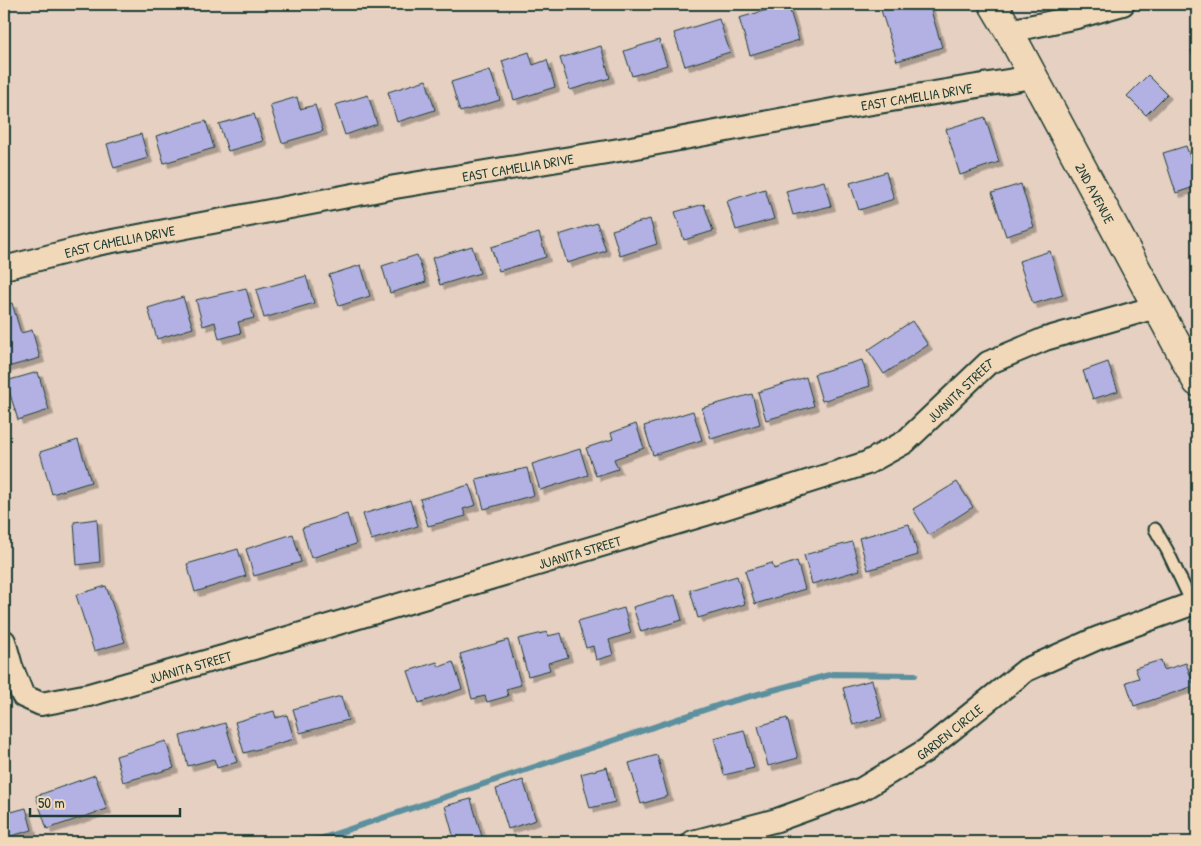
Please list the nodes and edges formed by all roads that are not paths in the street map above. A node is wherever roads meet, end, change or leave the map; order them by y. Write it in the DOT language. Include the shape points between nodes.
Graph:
graph roads {
  1 [pos="993,4"];
  2 [pos="1123,4"];
  3 [pos="1010,31"];
  4 [pos="1033,77"];
  5 [pos="4,268"];
  6 [pos="1156,307"];
  7 [pos="1197,382"];
  8 [pos="1155,529"];
  9 [pos="1195,603"];
  10 [pos="4,641"];
  11 [pos="693,842"];
  1 -- 3 [label="street, 2ND AVENUE"];
  2 -- 3 [label="street"];
  3 -- 4 [label="street, 2ND AVENUE"];
  4 -- 5 [label="street, EAST CAMELLIA DRIVE" via="395,187 97,244"];
  4 -- 6 [label="street, 2ND AVENUE"];
  6 -- 7 [label="street, 2ND AVENUE"];
  6 -- 10 [label="street, JUANITA STREET" via="1045,339 988,363 905,442 867,463 254,648 89,695 41,704 23,696"];
  8 -- 9 [label="lane"];
  9 -- 11 [label="street, GARDEN CIRCLE" via="1098,638 1026,670 925,751 862,789 777,820"];
}
